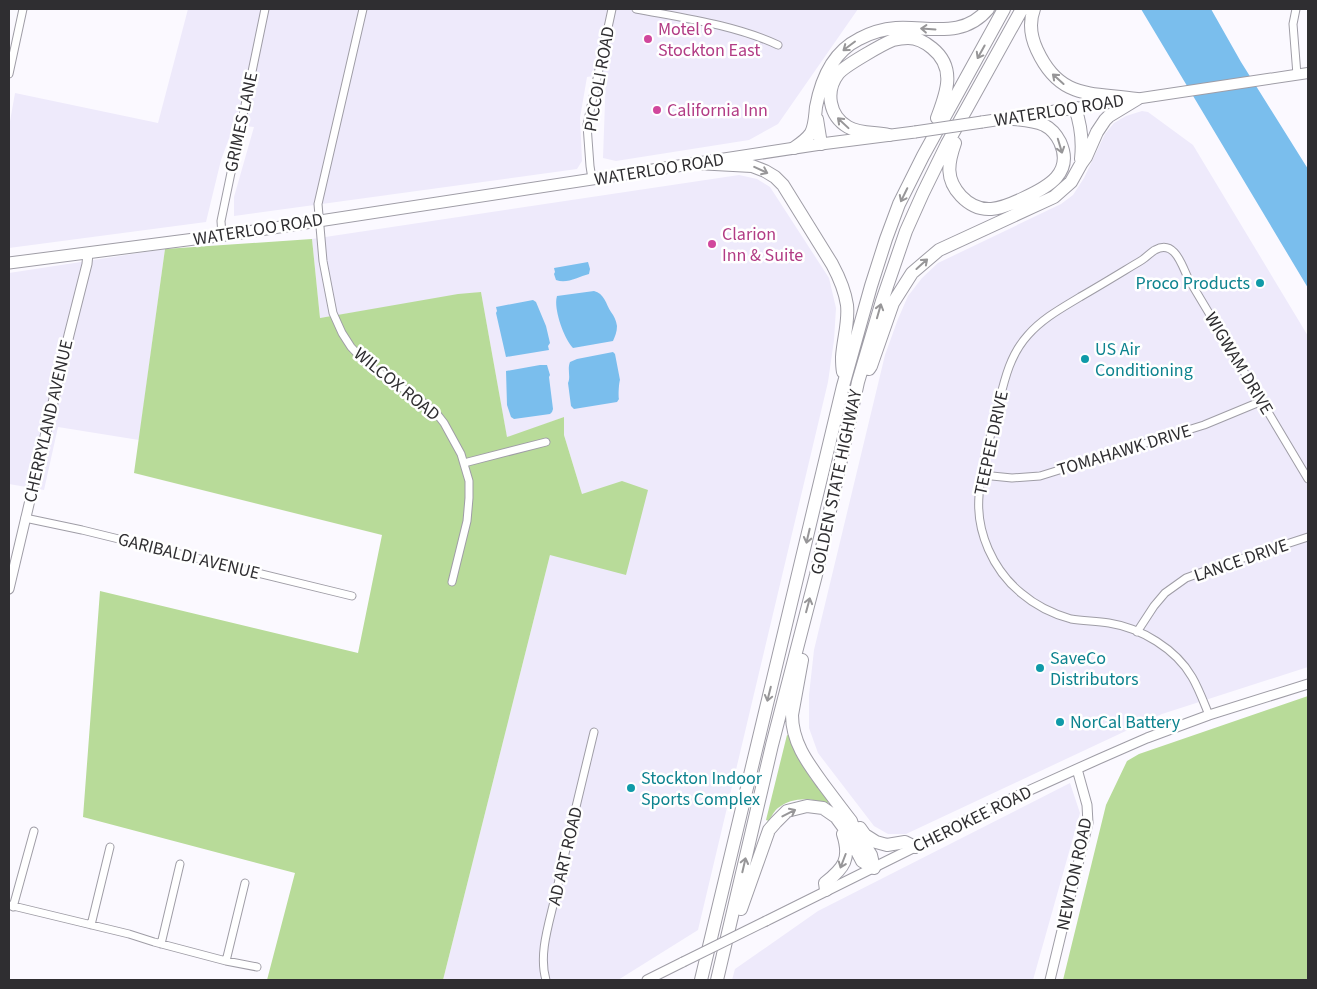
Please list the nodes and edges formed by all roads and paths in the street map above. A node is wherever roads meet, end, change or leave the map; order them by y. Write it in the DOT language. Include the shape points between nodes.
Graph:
graph roads {
  1 [pos="23,9"];
  2 [pos="265,9"];
  3 [pos="364,9"];
  4 [pos="612,9"];
  5 [pos="636,9"];
  6 [pos="988,9"];
  7 [pos="1004,9"];
  8 [pos="1022,9"];
  9 [pos="1034,9"];
  10 [pos="1296,9"];
  11 [pos="778,45"];
  12 [pos="9,74"];
  13 [pos="1308,74"];
  14 [pos="1297,75"];
  15 [pos="1137,99"];
  16 [pos="968,108"];
  17 [pos="1076,108"];
  18 [pos="816,111"];
  19 [pos="1006,118"];
  20 [pos="888,135"];
  21 [pos="822,144"];
  22 [pos="794,148"];
  23 [pos="923,156"];
  24 [pos="696,163"];
  25 [pos="1081,164"];
  26 [pos="592,179"];
  27 [pos="320,220"];
  28 [pos="222,235"];
  29 [pos="1169,249"];
  30 [pos="88,253"];
  31 [pos="9,263"];
  32 [pos="858,382"];
  33 [pos="843,386"];
  34 [pos="1262,402"];
  35 [pos="546,442"];
  36 [pos="464,463"];
  37 [pos="982,475"];
  38 [pos="1308,479"];
  39 [pos="25,518"];
  40 [pos="1308,537"];
  41 [pos="452,582"];
  42 [pos="9,589"];
  43 [pos="352,596"];
  44 [pos="1137,632"];
  45 [pos="800,636"];
  46 [pos="1308,684"];
  47 [pos="1209,715"];
  48 [pos="594,732"];
  49 [pos="1077,768"];
  50 [pos="847,824"];
  51 [pos="34,831"];
  52 [pos="110,847"];
  53 [pos="915,847"];
  54 [pos="180,864"];
  55 [pos="874,868"];
  56 [pos="245,883"];
  57 [pos="826,890"];
  58 [pos="11,906"];
  59 [pos="92,925"];
  60 [pos="726,940"];
  61 [pos="161,944"];
  62 [pos="226,961"];
  63 [pos="257,967"];
  64 [pos="704,967"];
  65 [pos="546,980"];
  66 [pos="647,980"];
  67 [pos="695,980"];
  68 [pos="701,980"];
  69 [pos="717,980"];
  70 [pos="1050,980"];
  1 -- 12 [label="street"];
  2 -- 28 [label="street, GRIMES LANE" via="220,221"];
  3 -- 27 [label="street, WILCOX ROAD" via="318,204"];
  4 -- 26 [label="street, PICCOLI ROAD" via="587,125"];
  5 -- 11 [label="street" via="744,31"];
  6 -- 18 [label="highway, one-way" via="972,22 957,28 894,28 858,39 842,51 823,80"];
  7 -- 23 [label="highway, GOLDEN STATE HIGHWAY, one-way"];
  8 -- 16 [label="highway, GOLDEN STATE HIGHWAY"];
  15 -- 9 [label="highway, one-way" via="1086,93 1058,80 1035,45 1031,21"];
  10 -- 14 [label="street" via="1293,24"];
  13 -- 14 [label="main road, WATERLOO ROAD"];
  14 -- 15 [label="main road, WATERLOO ROAD"];
  15 -- 17 [label="main road, WATERLOO ROAD"];
  15 -- 25 [label="highway" via="1105,120"];
  19 -- 16 [label="highway, one-way" via="1035,122 1054,131 1061,144 1062,167 1055,180 1043,189 1004,207 980,208 959,194 949,172 950,159"];
  32 -- 16 [label="highway, GOLDEN STATE HIGHWAY, one-way" via="906,231 936,165"];
  17 -- 19 [label="main road, WATERLOO ROAD"];
  17 -- 25 [label="highway" via="1083,144"];
  18 -- 21 [label="highway"];
  18 -- 22 [label="highway" via="810,134"];
  19 -- 20 [label="main road, WATERLOO ROAD, bridge"];
  20 -- 21 [label="main road, WATERLOO ROAD"];
  20 -- 23 [label="highway, one-way" via="859,132 840,122 829,100 832,83 847,66 894,40 909,38 923,42 938,53 946,67 948,80"];
  21 -- 22 [label="main road, WATERLOO ROAD"];
  22 -- 24 [label="main road, WATERLOO ROAD"];
  23 -- 33 [label="highway, GOLDEN STATE HIGHWAY, one-way" via="886,239"];
  24 -- 26 [label="main road, WATERLOO ROAD"];
  24 -- 33 [label="highway, one-way" via="752,166 775,177 783,185 839,277 847,306"];
  32 -- 25 [label="highway, one-way" via="872,366 893,303 912,273 939,250 1054,197 1071,182"];
  26 -- 27 [label="main road, WATERLOO ROAD"];
  27 -- 28 [label="main road, WATERLOO ROAD"];
  27 -- 36 [label="street, WILCOX ROAD" via="330,302 342,333 369,366 437,414"];
  28 -- 30 [label="main road, WATERLOO ROAD"];
  29 -- 34 [label="street, WIGWAM DRIVE" via="1177,255"];
  29 -- 37 [label="street, TEEPEE DRIVE" via="1156,250 1048,317 1027,336 1008,369"];
  30 -- 31 [label="main road, WATERLOO ROAD"];
  30 -- 39 [label="street, CHERRYLAND AVENUE"];
  45 -- 32 [label="highway, GOLDEN STATE HIGHWAY, one-way"];
  33 -- 64 [label="highway, GOLDEN STATE HIGHWAY, one-way"];
  34 -- 37 [label="street, TOMAHAWK DRIVE" via="1204,425 1040,476"];
  34 -- 38 [label="street, WIGWAM DRIVE"];
  35 -- 36 [label="street"];
  36 -- 41 [label="street, WILCOX ROAD" via="469,498"];
  37 -- 44 [label="street, TEEPEE DRIVE" via="978,510 984,540 998,569 1010,584 1051,612 1115,624"];
  39 -- 42 [label="street, CHERRYLAND AVENUE"];
  39 -- 43 [label="street, GARIBALDI AVENUE"];
  40 -- 44 [label="street, LANCE DRIVE" via="1186,578 1154,606"];
  44 -- 47 [label="street, TEEPEE DRIVE" via="1157,642 1177,659 1191,676"];
  45 -- 50 [label="highway" via="804,647 792,714 796,739 803,757"];
  60 -- 45 [label="highway, GOLDEN STATE HIGHWAY, one-way"];
  46 -- 47 [label="street, CHEROKEE ROAD"];
  47 -- 49 [label="street, CHEROKEE ROAD"];
  48 -- 65 [label="street, AD ART ROAD" via="542,955"];
  49 -- 53 [label="street, CHEROKEE ROAD"];
  49 -- 70 [label="street, NEWTON ROAD" via="1088,810 1088,823"];
  50 -- 53 [label="highway" via="857,824 876,842 887,845 905,842"];
  50 -- 55 [label="highway" via="862,861"];
  50 -- 57 [label="highway, one-way" via="843,833 845,862 826,883"];
  60 -- 50 [label="highway, one-way" via="737,920 769,830 776,822 788,811 807,806 823,808"];
  51 -- 58 [label="street"];
  52 -- 59 [label="street"];
  53 -- 55 [label="street, CHEROKEE ROAD"];
  54 -- 61 [label="street"];
  55 -- 57 [label="street, CHEROKEE ROAD"];
  56 -- 62 [label="street"];
  57 -- 66 [label="street, CHEROKEE ROAD, bridge"];
  58 -- 59 [label="street"];
  59 -- 61 [label="street"];
  60 -- 69 [label="highway, GOLDEN STATE HIGHWAY"];
  61 -- 62 [label="street"];
  62 -- 63 [label="street"];
  64 -- 67 [label="highway"];
  64 -- 68 [label="highway, GOLDEN STATE HIGHWAY"];
}
